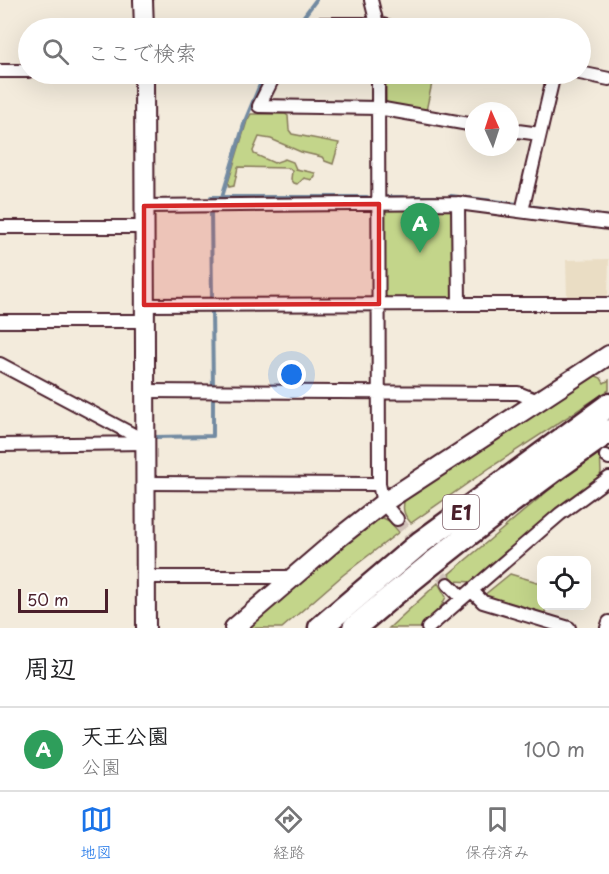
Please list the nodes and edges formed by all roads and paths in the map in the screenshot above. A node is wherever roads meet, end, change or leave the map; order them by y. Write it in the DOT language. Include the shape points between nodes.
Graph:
graph roads {
  1 [pos="143,0"];
  2 [pos="371,0"];
  3 [pos="144,18"];
  4 [pos="376,18"];
  5 [pos="18,70"];
  6 [pos="0,71"];
  7 [pos="591,75"];
  8 [pos="609,79"];
  9 [pos="144,84"];
  10 [pos="270,84"];
  11 [pos="378,84"];
  12 [pos="552,84"];
  13 [pos="378,108"];
  14 [pos="465,123"];
  15 [pos="519,131"];
  16 [pos="540,134"];
  17 [pos="458,203"];
  18 [pos="379,204"];
  19 [pos="144,206"];
  20 [pos="522,211"];
  21 [pos="609,223"];
  22 [pos="0,227"];
  23 [pos="144,227"];
  24 [pos="379,304"];
  25 [pos="459,304"];
  26 [pos="609,304"];
  27 [pos="144,313"];
  28 [pos="0,321"];
  29 [pos="609,355"];
  30 [pos="0,364"];
  31 [pos="145,391"];
  32 [pos="379,391"];
  33 [pos="538,401"];
  34 [pos="609,405"];
  35 [pos="609,431"];
  36 [pos="145,443"];
  37 [pos="0,445"];
  38 [pos="609,478"];
  39 [pos="145,483"];
  40 [pos="379,484"];
  41 [pos="383,503"];
  42 [pos="397,519"];
  43 [pos="145,577"];
  44 [pos="292,577"];
  45 [pos="448,584"];
  46 [pos="467,595"];
  47 [pos="609,622"];
  48 [pos="146,628"];
  49 [pos="234,628"];
  50 [pos="320,628"];
  51 [pos="354,628"];
  52 [pos="429,628"];
  53 [pos="569,628"];
  54 [pos="607,628"];
  1 -- 3 [label="street"];
  2 -- 4 [label="street"];
  5 -- 6 [label="street"];
  7 -- 8 [label="street"];
  9 -- 19 [label="street"];
  10 -- 13 [label="street" via="259,106"];
  11 -- 13 [label="street"];
  12 -- 16 [label="street"];
  13 -- 14 [label="street"];
  13 -- 18 [label="street"];
  15 -- 16 [label="street"];
  16 -- 20 [label="street"];
  17 -- 18 [label="street"];
  17 -- 20 [label="street"];
  17 -- 25 [label="street"];
  18 -- 19 [label="street"];
  18 -- 24 [label="street"];
  19 -- 23 [label="street"];
  20 -- 21 [label="street"];
  22 -- 23 [label="street"];
  23 -- 27 [label="street"];
  24 -- 25 [label="street"];
  24 -- 27 [label="street"];
  24 -- 32 [label="street"];
  25 -- 26 [label="street"];
  27 -- 28 [label="street"];
  27 -- 31 [label="street"];
  29 -- 33 [label="street"];
  30 -- 36 [label="street"];
  31 -- 32 [label="street"];
  31 -- 36 [label="street"];
  32 -- 33 [label="street" via="518,393"];
  32 -- 40 [label="street"];
  33 -- 41 [label="street"];
  34 -- 50 [label="highway, E1" via="420,543"];
  35 -- 51 [label="highway, E1" via="519,494"];
  36 -- 37 [label="street"];
  36 -- 39 [label="street"];
  38 -- 46 [label="street" via="560,514"];
  39 -- 40 [label="street"];
  39 -- 43 [label="street"];
  40 -- 41 [label="street"];
  41 -- 42 [label="street"];
  41 -- 44 [label="street"];
  43 -- 44 [label="street"];
  43 -- 48 [label="street"];
  44 -- 49 [label="street"];
  45 -- 46 [label="street"];
  46 -- 52 [label="street"];
  46 -- 53 [label="street"];
  47 -- 54 [label="street"];
}
